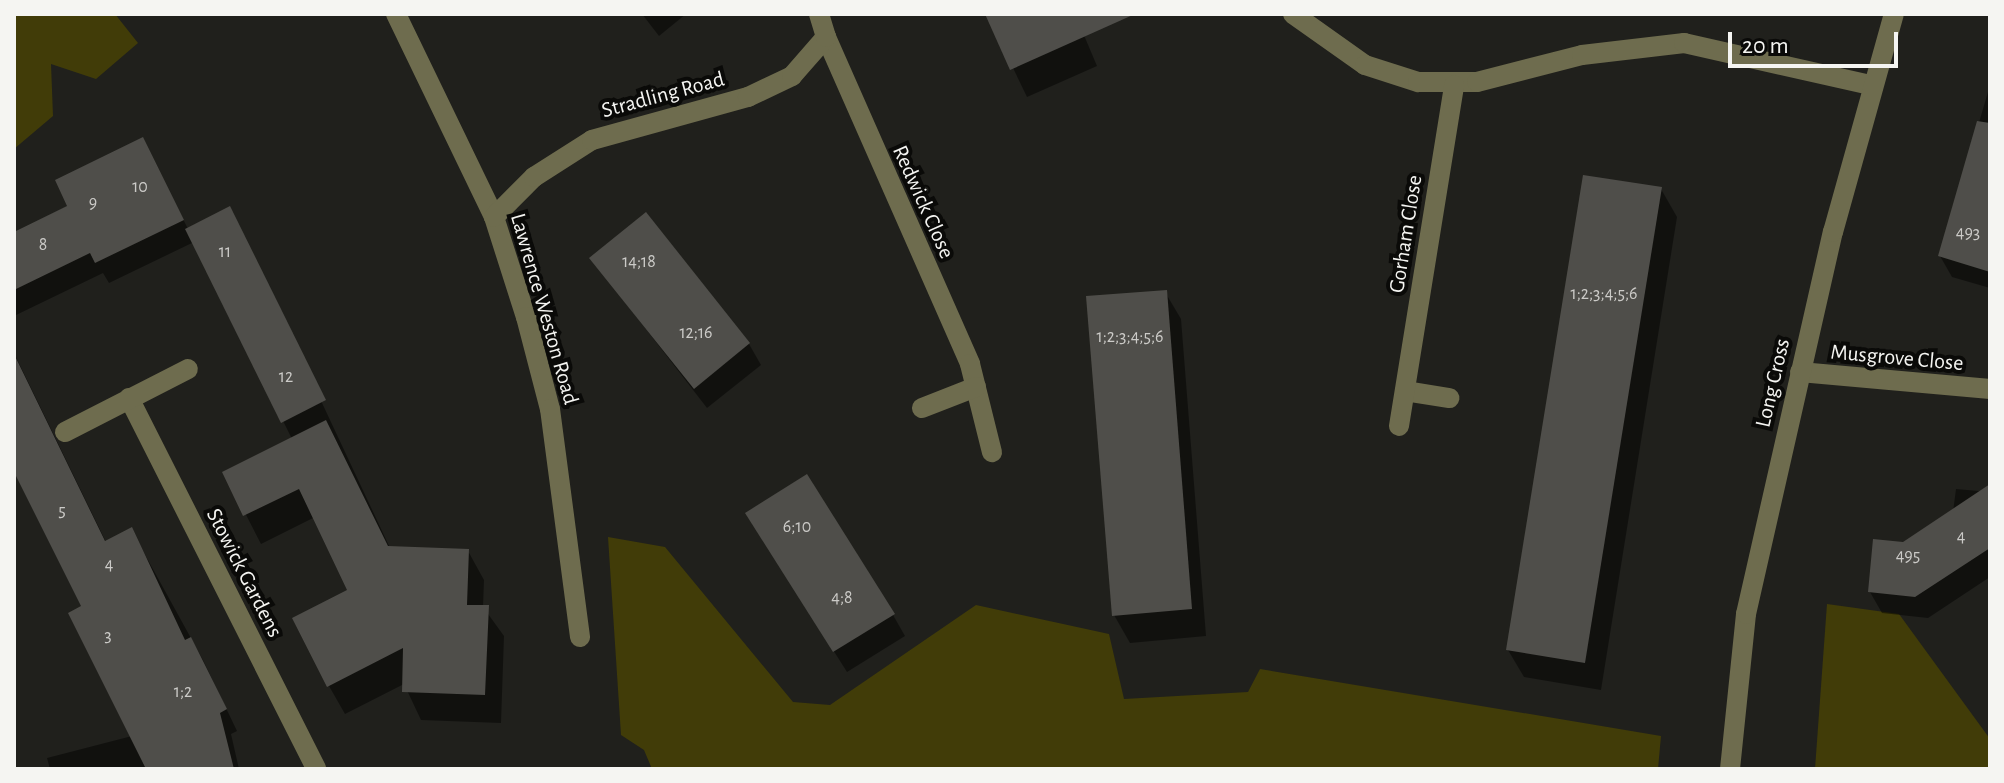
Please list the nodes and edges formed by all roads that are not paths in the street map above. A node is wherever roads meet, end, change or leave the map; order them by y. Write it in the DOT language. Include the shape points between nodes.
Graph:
graph roads {
  1 [pos="396,14"];
  2 [pos="819,14"];
  3 [pos="1293,14"];
  4 [pos="1894,14"];
  5 [pos="826,37"];
  6 [pos="1454,85"];
  7 [pos="1870,85"];
  8 [pos="494,217"];
  9 [pos="188,369"];
  10 [pos="1800,372"];
  11 [pos="976,387"];
  12 [pos="1990,389"];
  13 [pos="1405,391"];
  14 [pos="129,398"];
  15 [pos="1449,398"];
  16 [pos="922,408"];
  17 [pos="1399,426"];
  18 [pos="65,432"];
  19 [pos="992,452"];
  20 [pos="580,637"];
  21 [pos="316,769"];
  22 [pos="1730,769"];
  1 -- 8 [label="street, Lawrence Weston Road"];
  2 -- 5 [label="street"];
  3 -- 6 [label="street" via="1365,65"];
  4 -- 7 [label="street, Long Cross"];
  5 -- 8 [label="street, Stradling Road" via="810,61 772,87 619,128 563,155"];
  5 -- 11 [label="street, Redwick Close"];
  6 -- 7 [label="street" via="1615,49 1684,43"];
  6 -- 13 [label="street, Gorham Close"];
  7 -- 10 [label="street, Long Cross"];
  8 -- 20 [label="street, Lawrence Weston Road" via="550,409"];
  9 -- 14 [label="street"];
  10 -- 12 [label="street, Musgrove Close"];
  10 -- 22 [label="street, Long Cross" via="1746,614"];
  11 -- 16 [label="street"];
  11 -- 19 [label="street, Redwick Close"];
  13 -- 15 [label="street"];
  13 -- 17 [label="street, Gorham Close"];
  14 -- 18 [label="street"];
  14 -- 21 [label="street, Stowick Gardens"];
}
